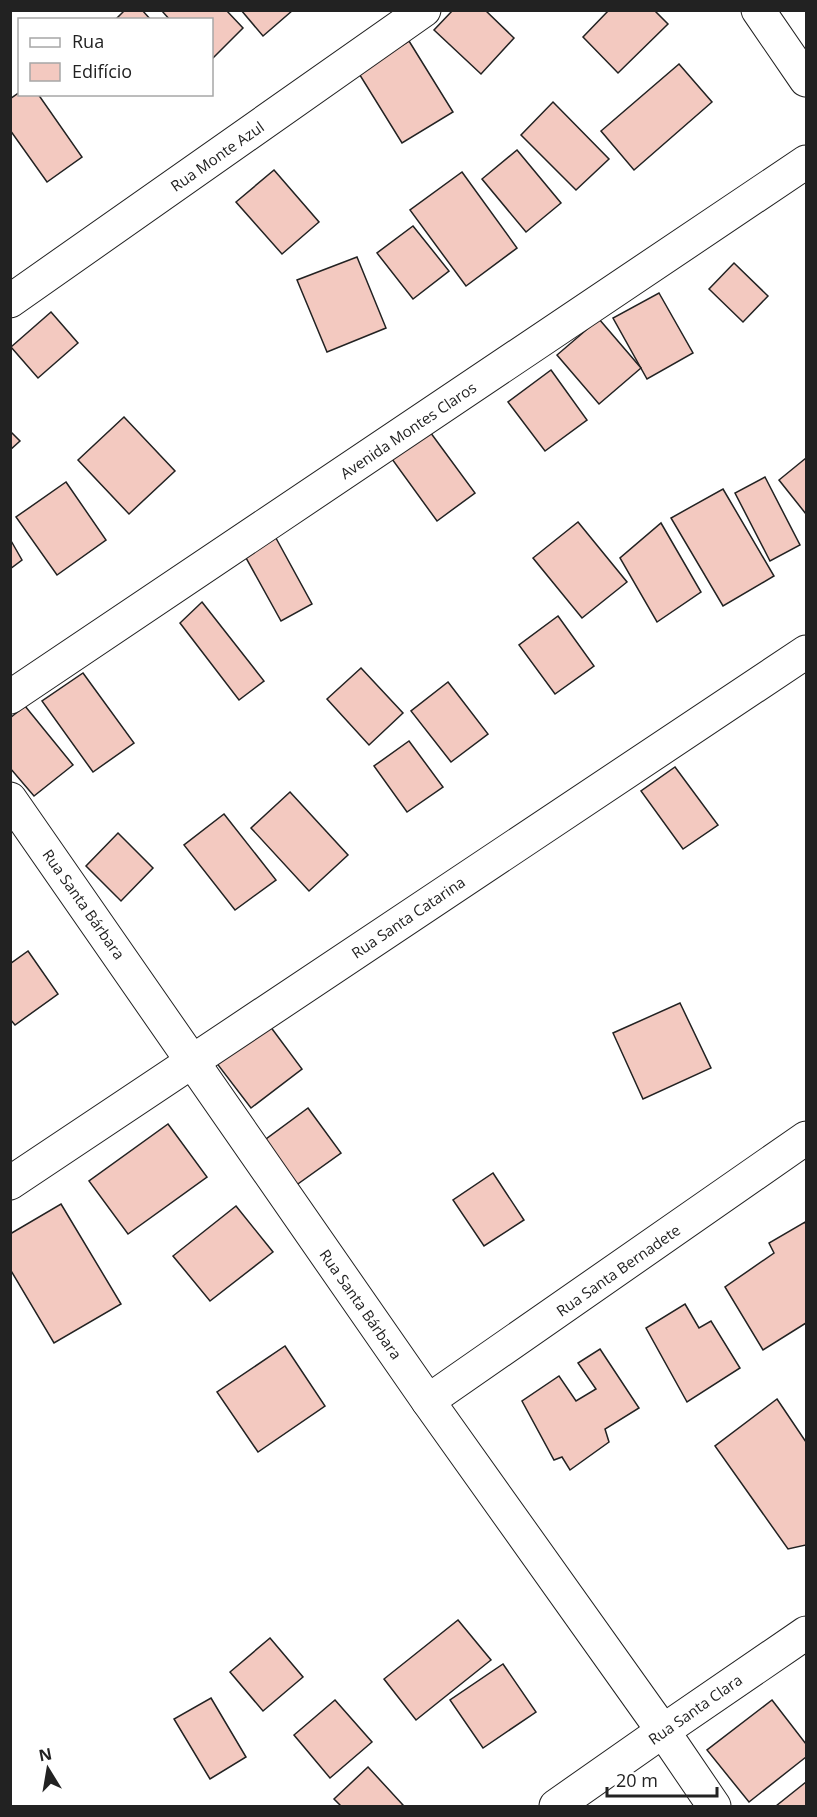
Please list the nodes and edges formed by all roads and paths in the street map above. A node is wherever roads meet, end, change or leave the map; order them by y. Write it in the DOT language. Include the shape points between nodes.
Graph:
graph roads {
  1 [pos="424,10"];
  2 [pos="758,10"];
  3 [pos="807,80"];
  4 [pos="807,162"];
  5 [pos="10,301"];
  6 [pos="807,652"];
  7 [pos="10,697"];
  8 [pos="10,799"];
  9 [pos="193,1060"];
  10 [pos="807,1138"];
  11 [pos="10,1183"];
  12 [pos="428,1401"];
  13 [pos="807,1632"];
  14 [pos="663,1731"];
  15 [pos="556,1806"];
  16 [pos="714,1806"];
  1 -- 5 [label="street, Rua Monte Azul"];
  2 -- 3 [label="street"];
  4 -- 7 [label="street, Avenida Montes Claros"];
  6 -- 9 [label="street, Rua Santa Catarina"];
  8 -- 9 [label="street, Rua Santa Bárbara"];
  9 -- 11 [label="street, Rua Santa Catarina"];
  9 -- 12 [label="street, Rua Santa Bárbara"];
  10 -- 12 [label="street, Rua Santa Bernadete"];
  12 -- 14 [label="street, Rua Santa Bárbara"];
  13 -- 14 [label="street, Rua Santa Clara"];
  14 -- 15 [label="street, Rua Santa Clara"];
  14 -- 16 [label="street, Rua Santa Bárbara"];
}
